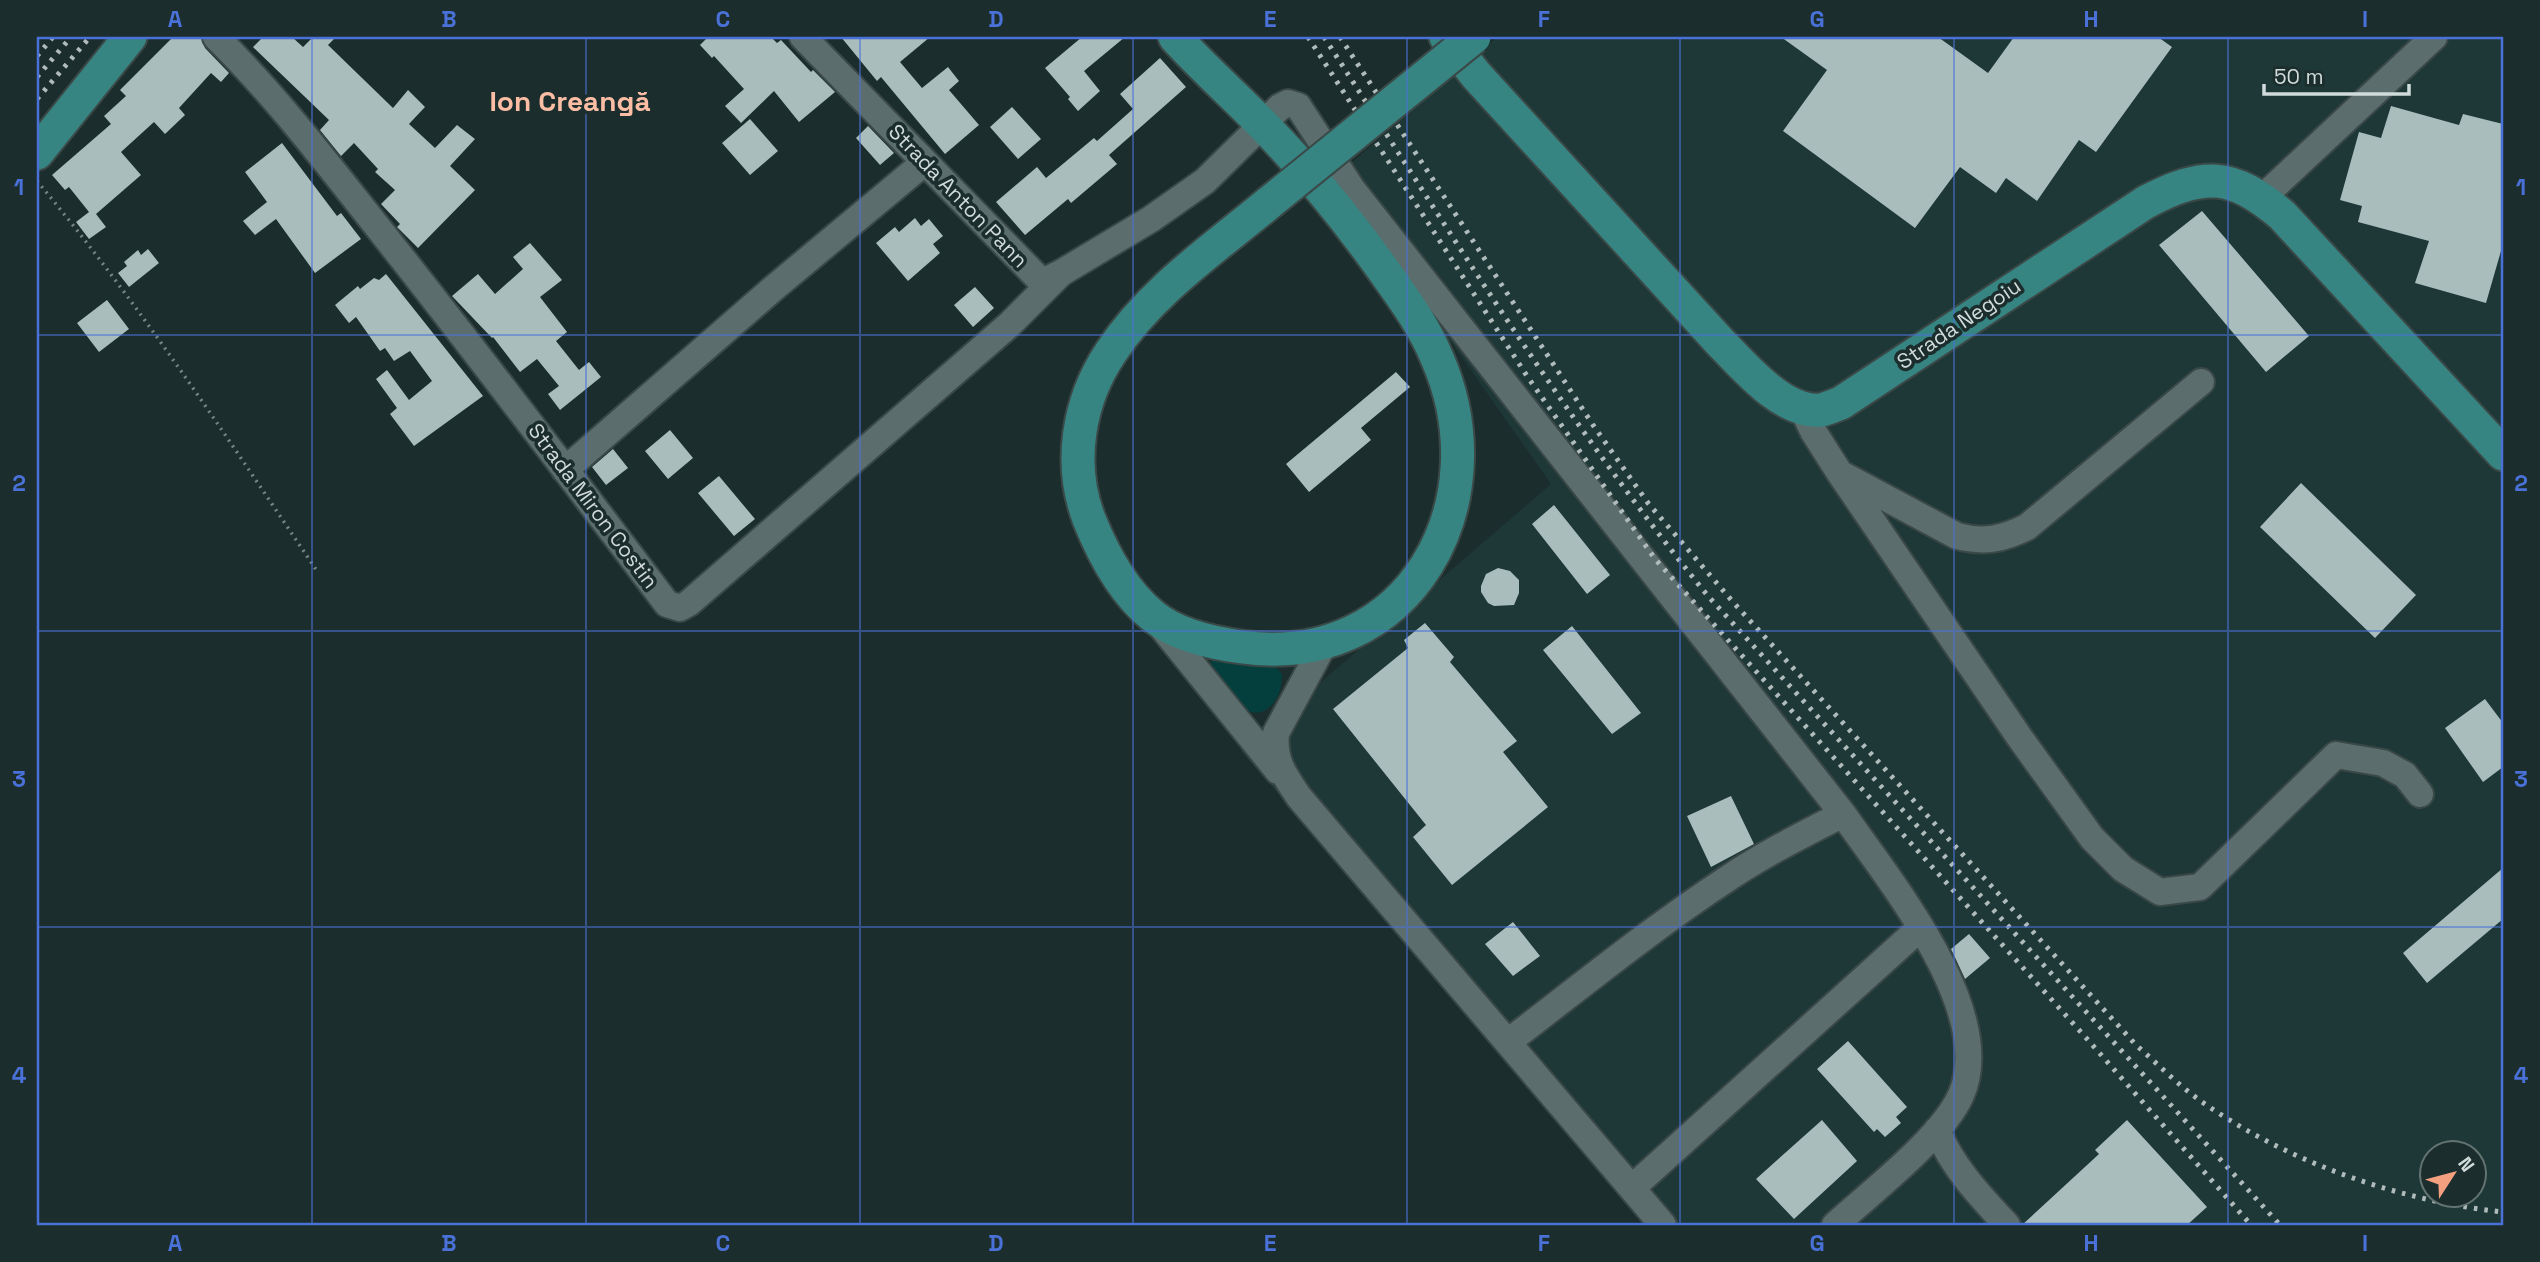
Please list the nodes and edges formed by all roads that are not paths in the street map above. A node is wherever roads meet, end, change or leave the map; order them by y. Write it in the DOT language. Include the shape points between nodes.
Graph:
graph roads {
  1 [pos="130,37"];
  2 [pos="216,37"];
  3 [pos="803,37"];
  4 [pos="1175,37"];
  5 [pos="1446,37"];
  6 [pos="1474,37"];
  7 [pos="2434,37"];
  8 [pos="1263,125"];
  9 [pos="37,153"];
  10 [pos="925,162"];
  11 [pos="2262,198"];
  12 [pos="1061,273"];
  13 [pos="2201,382"];
  14 [pos="1802,408"];
  15 [pos="2503,454"];
  16 [pos="565,470"];
  17 [pos="1839,472"];
  18 [pos="1156,619"];
  19 [pos="1325,642"];
  20 [pos="2420,794"];
  21 [pos="1299,797"];
  22 [pos="1843,814"];
  23 [pos="1920,928"];
  24 [pos="1508,1042"];
  25 [pos="1937,1130"];
  26 [pos="1633,1187"];
  27 [pos="1663,1225"];
  28 [pos="1835,1225"];
  29 [pos="2007,1225"];
  1 -- 9 [label="main road"];
  2 -- 16 [label="street, Strada Miron Costin" via="298,127"];
  3 -- 10 [label="street, Strada Anton Pann"];
  4 -- 8 [label="main road"];
  5 -- 14 [label="main road" via="1475,75 1720,342 1756,379"];
  6 -- 18 [label="main road, bridge" via="1146,308 1110,353 1082,422 1078,468 1086,510 1112,566"];
  7 -- 11 [label="street"];
  8 -- 12 [label="street" via="1181,200"];
  8 -- 19 [label="main road" via="1334,205 1419,323 1448,386 1459,442 1455,497 1429,563 1388,607 1357,629"];
  8 -- 22 [label="street" via="1284,104 1298,106 1352,189"];
  10 -- 12 [label="street, Strada Anton Pann" via="1038,278"];
  10 -- 16 [label="street"];
  11 -- 14 [label="main road, Strada Negoiu" via="2239,185 2216,180 2167,191 1841,403 1821,410"];
  11 -- 15 [label="main road, Strada Negoiu" via="2304,237"];
  12 -- 16 [label="street, Strada Miron Costin" via="1010,324 680,608 667,604"];
  13 -- 17 [label="street" via="2027,527 1998,540 1957,536"];
  14 -- 17 [label="street"];
  17 -- 20 [label="street" via="2092,838 2123,869 2160,892 2200,887 2336,755 2384,763 2405,775"];
  18 -- 19 [label="main road" via="1199,638 1240,646 1281,650"];
  18 -- 21 [label="street"];
  19 -- 21 [label="street" via="1276,733 1280,769"];
  21 -- 24 [label="street"];
  22 -- 23 [label="street"];
  22 -- 24 [label="street" via="1727,878"];
  23 -- 25 [label="street" via="1957,998 1969,1053 1961,1096"];
  23 -- 26 [label="street"];
  24 -- 26 [label="street"];
  25 -- 28 [label="street"];
  25 -- 29 [label="street" via="1972,1187"];
  26 -- 27 [label="street"];
}
